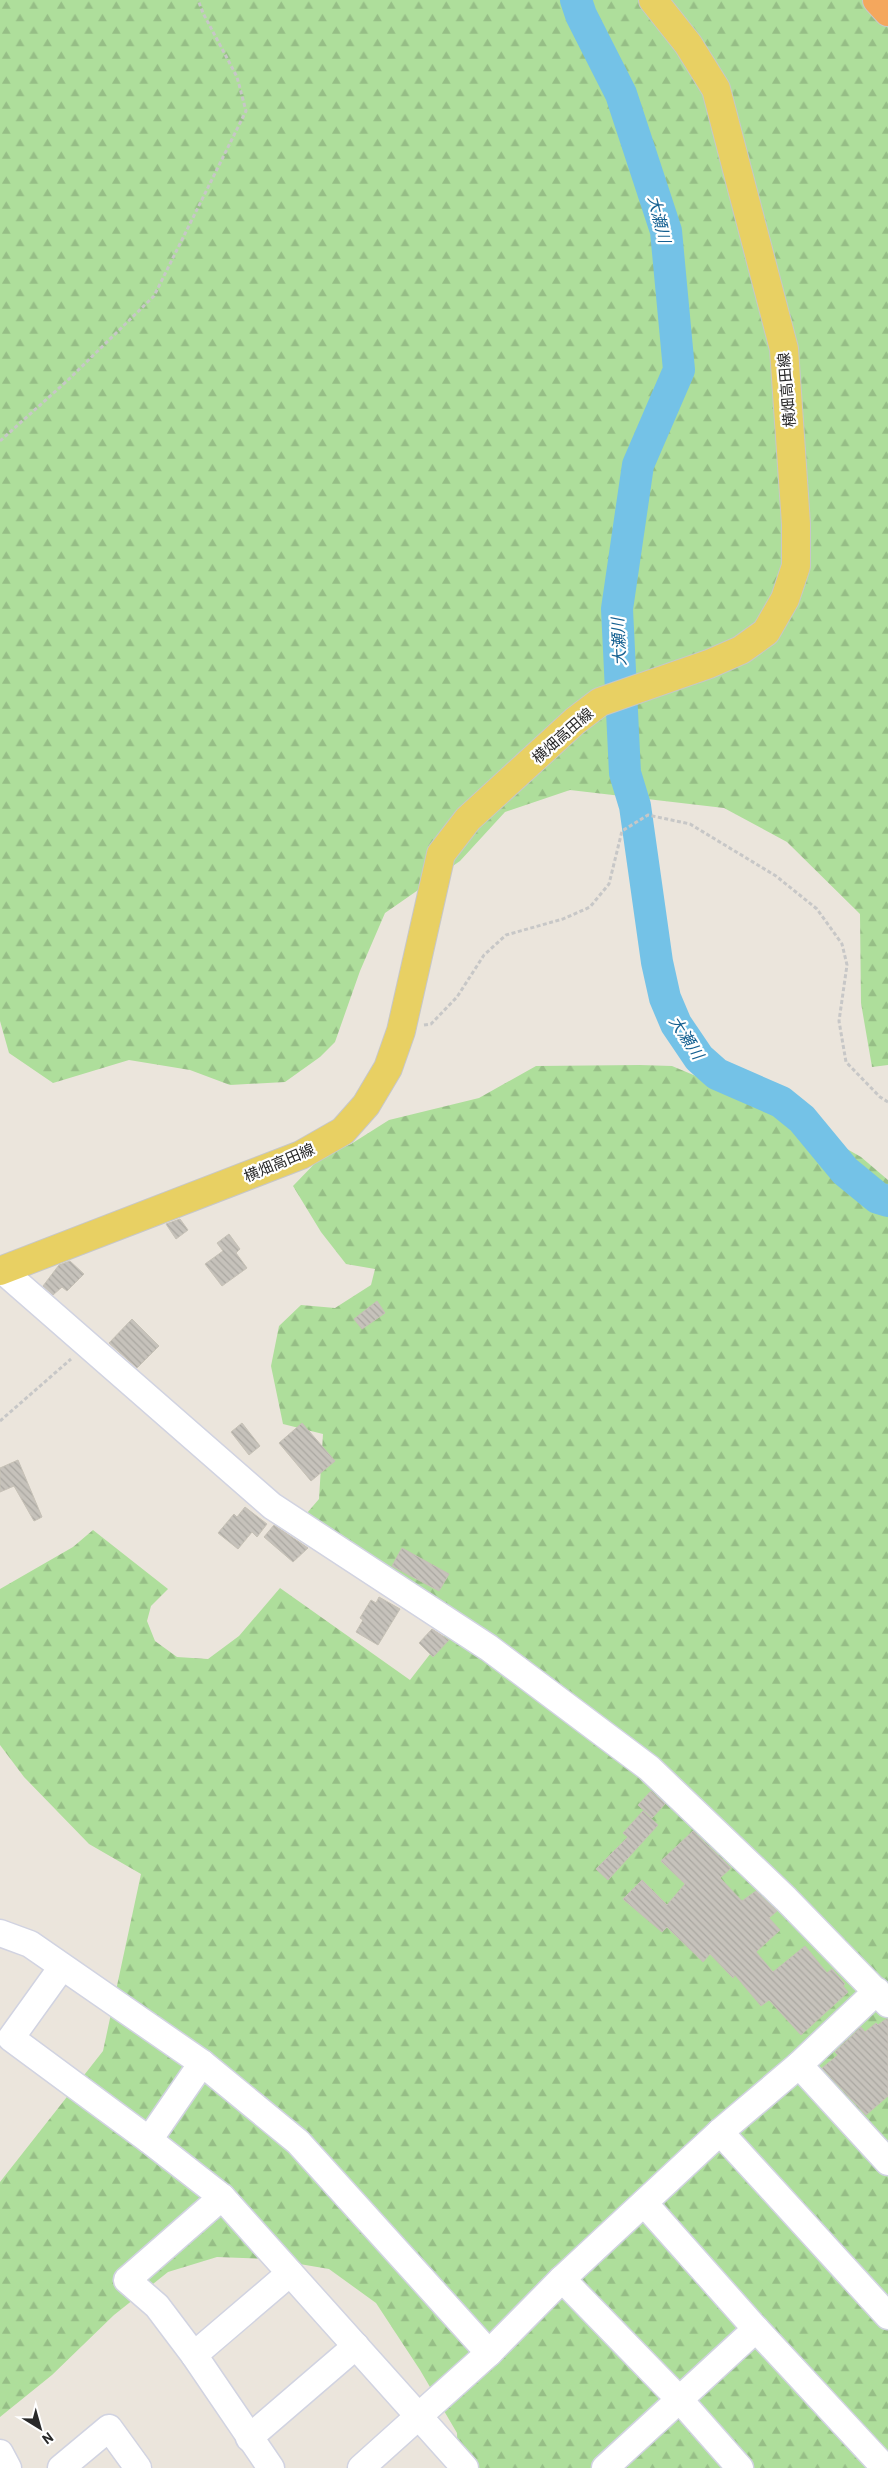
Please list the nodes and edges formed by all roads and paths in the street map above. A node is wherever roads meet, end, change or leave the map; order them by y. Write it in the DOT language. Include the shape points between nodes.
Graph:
graph roads {
  1 [pos="198,0"];
  2 [pos="652,0"];
  3 [pos="877,0"];
  4 [pos="888,12"];
  5 [pos="0,441"];
  6 [pos="401,1030"];
  7 [pos="888,1102"];
  8 [pos="1,1270"];
  9 [pos="88,1344"];
  10 [pos="0,1421"];
  11 [pos="0,1933"];
  12 [pos="62,1967"];
  13 [pos="883,1997"];
  14 [pos="202,2063"];
  15 [pos="799,2065"];
  16 [pos="720,2132"];
  17 [pos="149,2140"];
  18 [pos="888,2162"];
  19 [pos="222,2197"];
  20 [pos="644,2203"];
  21 [pos="290,2272"];
  22 [pos="562,2279"];
  23 [pos="888,2316"];
  24 [pos="756,2329"];
  25 [pos="356,2346"];
  26 [pos="489,2353"];
  27 [pos="194,2355"];
  28 [pos="679,2399"];
  29 [pos="420,2415"];
  30 [pos="249,2438"];
  31 [pos="0,2453"];
  32 [pos="8,2468"];
  33 [pos="61,2468"];
  34 [pos="138,2468"];
  35 [pos="271,2468"];
  36 [pos="361,2468"];
  37 [pos="465,2468"];
  38 [pos="605,2468"];
  39 [pos="740,2468"];
  40 [pos="885,2468"];
  1 -- 5 [label="path" via="237,77 246,111 154,296"];
  2 -- 6 [label="main road, 横畑高田線" via="688,44 716,89 784,349 796,566 785,599 766,632 741,650 717,661 600,702 574,721 468,819 441,854"];
  3 -- 4 [label="highway"];
  6 -- 7 [label="path" via="430,1024 457,997 484,955 506,934 563,919 590,908 609,884 622,831 648,815 690,824 776,876 817,909 842,944 847,964 839,1021 846,1062"];
  6 -- 8 [label="main road, 横畑高田線" via="388,1068 366,1105 343,1131 301,1155"];
  8 -- 9 [label="street"];
  9 -- 10 [label="path"];
  9 -- 13 [label="street" via="272,1506 489,1648 649,1768"];
  11 -- 12 [label="street" via="30,1944"];
  12 -- 14 [label="street"];
  12 -- 17 [label="street" via="11,2038"];
  13 -- 15 [label="street"];
  14 -- 17 [label="street"];
  14 -- 26 [label="street" via="298,2142"];
  15 -- 16 [label="street"];
  15 -- 18 [label="street"];
  16 -- 20 [label="street"];
  16 -- 23 [label="street"];
  17 -- 19 [label="street"];
  19 -- 21 [label="street"];
  19 -- 27 [label="street" via="127,2280 157,2306"];
  20 -- 22 [label="street"];
  20 -- 24 [label="street"];
  21 -- 25 [label="street"];
  21 -- 27 [label="street"];
  22 -- 26 [label="street"];
  22 -- 28 [label="street"];
  24 -- 28 [label="street"];
  24 -- 40 [label="street"];
  25 -- 29 [label="street"];
  25 -- 30 [label="street"];
  26 -- 29 [label="street"];
  27 -- 30 [label="street"];
  28 -- 38 [label="street"];
  28 -- 39 [label="street"];
  29 -- 36 [label="street"];
  29 -- 37 [label="street"];
  30 -- 35 [label="street"];
  31 -- 32 [label="street"];
  33 -- 34 [label="street" via="109,2428"];
}
